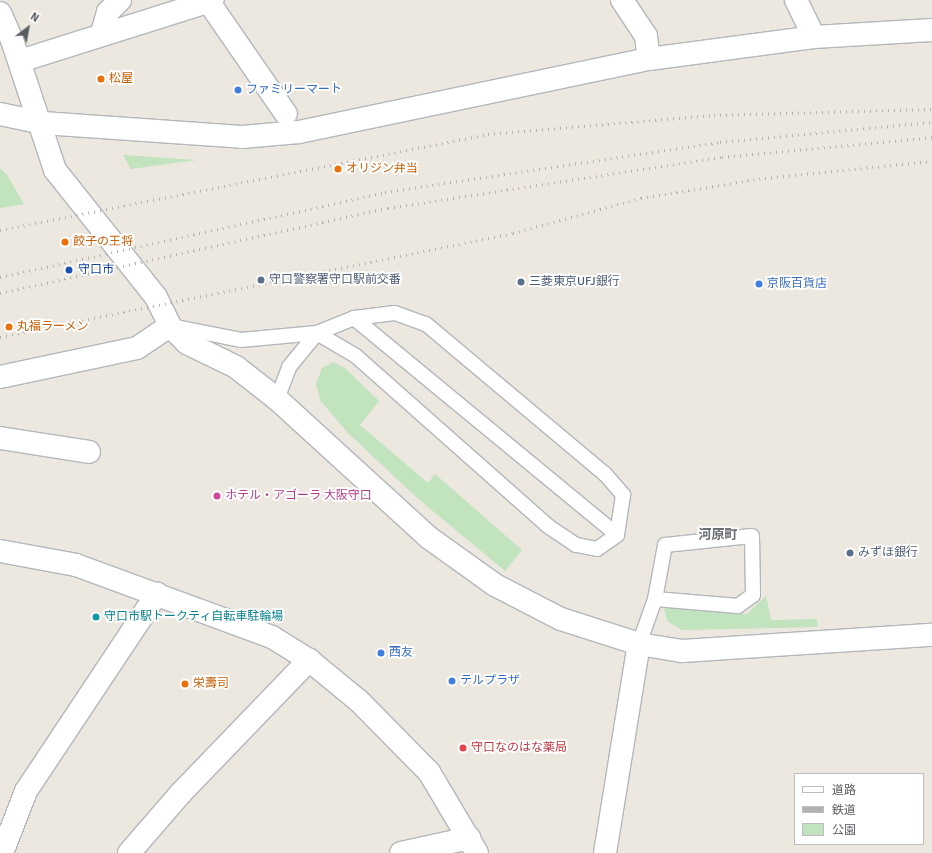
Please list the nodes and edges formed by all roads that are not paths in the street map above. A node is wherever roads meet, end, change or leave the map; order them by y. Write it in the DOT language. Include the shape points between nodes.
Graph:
graph roads {
  1 [pos="6,0"];
  2 [pos="120,0"];
  3 [pos="622,0"];
  4 [pos="796,0"];
  5 [pos="0,1"];
  6 [pos="210,1"];
  7 [pos="0,13"];
  8 [pos="932,30"];
  9 [pos="102,33"];
  10 [pos="814,37"];
  11 [pos="649,58"];
  12 [pos="20,61"];
  13 [pos="0,114"];
  14 [pos="286,114"];
  15 [pos="43,124"];
  16 [pos="354,318"];
  17 [pos="170,326"];
  18 [pos="317,333"];
  19 [pos="0,377"];
  20 [pos="277,399"];
  21 [pos="0,438"];
  22 [pos="89,452"];
  23 [pos="617,535"];
  24 [pos="0,551"];
  25 [pos="157,594"];
  26 [pos="655,598"];
  27 [pos="932,635"];
  28 [pos="639,644"];
  29 [pos="309,660"];
  30 [pos="473,846"];
  31 [pos="2,853"];
  32 [pos="129,853"];
  33 [pos="401,853"];
  34 [pos="605,853"];
  1 -- 5 [label="street"];
  2 -- 9 [label="street" via="108,12"];
  3 -- 11 [label="street" via="646,36"];
  4 -- 10 [label="street"];
  6 -- 9 [label="street"];
  6 -- 14 [label="street"];
  7 -- 12 [label="street"];
  8 -- 10 [label="street"];
  9 -- 12 [label="street"];
  10 -- 11 [label="street"];
  11 -- 15 [label="street" via="299,132 242,137"];
  12 -- 15 [label="street"];
  13 -- 15 [label="street"];
  15 -- 17 [label="street" via="55,170 156,297"];
  16 -- 18 [label="lane"];
  16 -- 23 [label="lane"];
  16 -- 23 [label="lane" via="395,313 426,324 605,474 623,495"];
  17 -- 18 [label="lane" via="241,340"];
  17 -- 19 [label="street" via="137,348"];
  17 -- 20 [label="street" via="187,343 236,367"];
  18 -- 20 [label="lane" via="289,367"];
  18 -- 23 [label="lane" via="356,356 548,526 576,545 597,549"];
  20 -- 28 [label="street" via="428,537 495,584 561,619"];
  21 -- 22 [label="street"];
  24 -- 25 [label="street" via="76,565"];
  25 -- 29 [label="street" via="272,637"];
  25 -- 31 [label="street" via="26,791"];
  26 -- 26 [label="lane" via="665,545 752,536 753,595 738,606"];
  26 -- 28 [label="lane"];
  27 -- 28 [label="street" via="682,651"];
  28 -- 34 [label="street"];
  29 -- 30 [label="street" via="359,701 429,772"];
  29 -- 32 [label="street" via="181,793"];
  30 -- 33 [label="street"];
}
